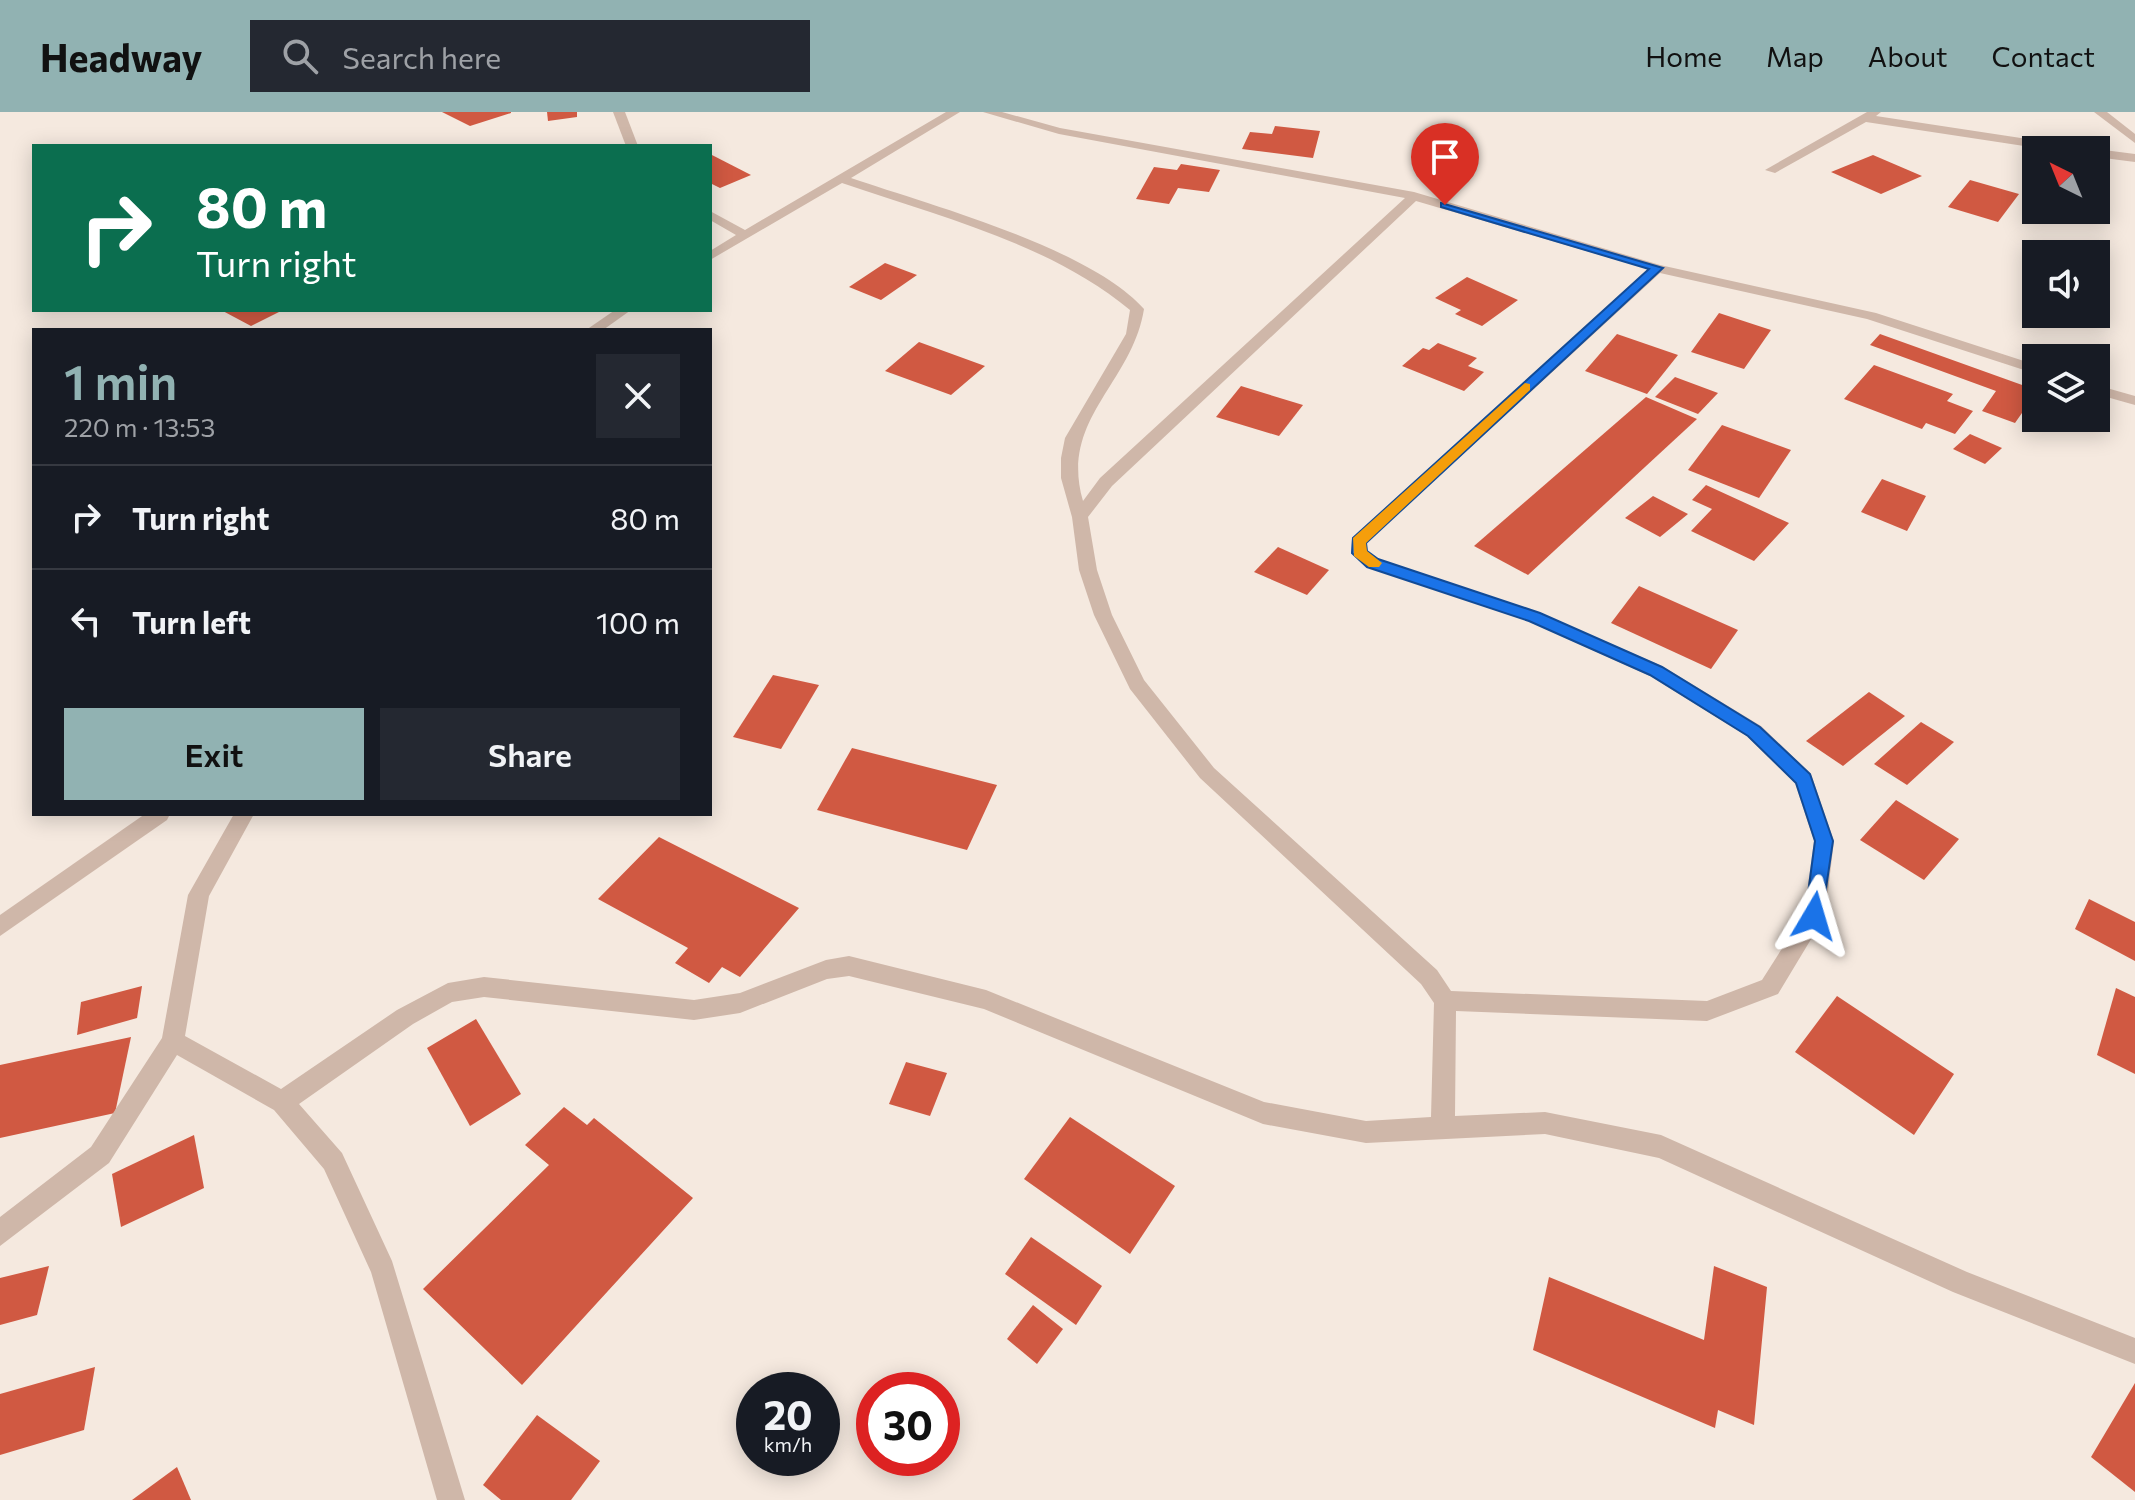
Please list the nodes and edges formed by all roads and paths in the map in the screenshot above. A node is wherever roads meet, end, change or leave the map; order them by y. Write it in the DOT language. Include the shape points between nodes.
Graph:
graph roads {
  1 [pos="619,112"];
  2 [pos="954,112"];
  3 [pos="989,112"];
  4 [pos="2100,112"];
  5 [pos="1870,115"];
  6 [pos="2135,140"];
  7 [pos="2022,141"];
  8 [pos="631,144"];
  9 [pos="2110,155"];
  10 [pos="2135,158"];
  11 [pos="1771,170"];
  12 [pos="845,180"];
  13 [pos="1414,196"];
  14 [pos="712,216"];
  15 [pos="744,235"];
  16 [pos="712,255"];
  17 [pos="1657,268"];
  18 [pos="621,312"];
  19 [pos="596,328"];
  20 [pos="2022,365"];
  21 [pos="2110,393"];
  22 [pos="2135,401"];
  23 [pos="1080,517"];
  24 [pos="157,816"];
  25 [pos="243,816"];
  26 [pos="0,927"];
  27 [pos="1445,1001"];
  28 [pos="173,1041"];
  29 [pos="282,1102"];
  30 [pos="1443,1130"];
  31 [pos="0,1233"];
  32 [pos="2135,1351"];
  33 [pos="451,1500"];
  1 -- 8 [label="street"];
  2 -- 12 [label="street"];
  3 -- 13 [label="street" via="1059,131"];
  4 -- 6 [label="street"];
  5 -- 7 [label="street"];
  5 -- 11 [label="street"];
  9 -- 10 [label="street"];
  12 -- 15 [label="street"];
  12 -- 23 [label="street" via="1095,277 1137,309 1133,334 1067,455"];
  13 -- 17 [label="street"];
  13 -- 23 [label="street" via="1106,482"];
  14 -- 15 [label="street"];
  15 -- 16 [label="street"];
  17 -- 20 [label="street" via="1871,316"];
  17 -- 27 [label="street" via="1358,542 1359,553 1373,563 1534,617 1656,671 1754,731 1804,779 1824,841 1814,916 1770,987 1707,1011"];
  18 -- 19 [label="street"];
  21 -- 22 [label="street"];
  23 -- 27 [label="street" via="1088,570 1103,615 1137,684 1207,773 1429,977"];
  24 -- 26 [label="street"];
  25 -- 28 [label="street" via="199,895"];
  27 -- 30 [label="street"];
  28 -- 29 [label="street"];
  28 -- 31 [label="street" via="100,1155"];
  29 -- 30 [label="street" via="448,993 484,987 694,1010 740,1003 849,966 986,1000 1263,1113 1366,1132"];
  29 -- 33 [label="street" via="333,1161 383,1270"];
  30 -- 32 [label="street" via="1545,1123 1661,1147 1962,1283"];
}
